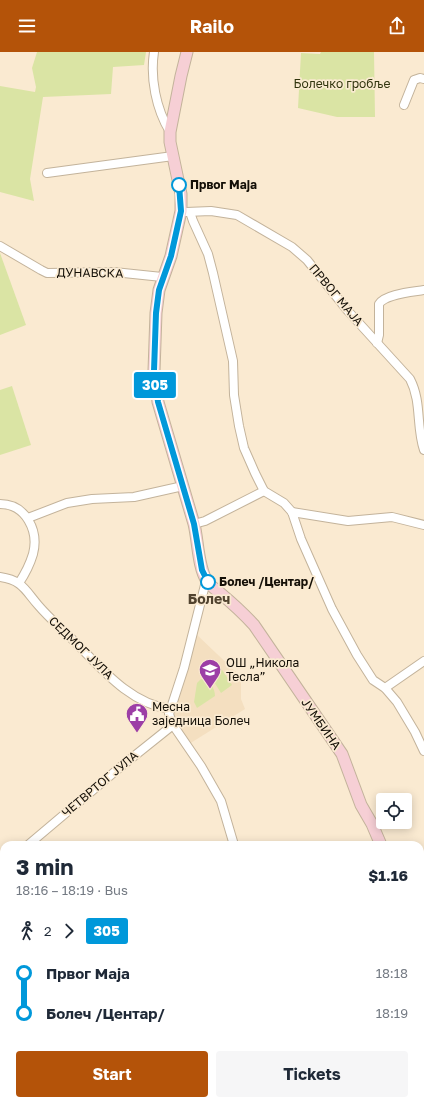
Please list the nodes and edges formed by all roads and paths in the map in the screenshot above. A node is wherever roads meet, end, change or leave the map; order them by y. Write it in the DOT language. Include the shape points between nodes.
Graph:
graph roads {
  1 [pos="154,52"];
  2 [pos="187,52"];
  3 [pos="424,79"];
  4 [pos="404,105"];
  5 [pos="170,132"];
  6 [pos="173,156"];
  7 [pos="47,173"];
  8 [pos="186,212"];
  9 [pos="0,246"];
  10 [pos="162,277"];
  11 [pos="424,290"];
  12 [pos="377,343"];
  13 [pos="422,434"];
  14 [pos="424,450"];
  15 [pos="183,486"];
  16 [pos="264,491"];
  17 [pos="0,504"];
  18 [pos="292,512"];
  19 [pos="28,518"];
  20 [pos="194,524"];
  21 [pos="424,525"];
  22 [pos="0,577"];
  23 [pos="206,581"];
  24 [pos="19,583"];
  25 [pos="424,660"];
  26 [pos="385,688"];
  27 [pos="170,709"];
  28 [pos="173,724"];
  29 [pos="424,751"];
  30 [pos="33,841"];
  31 [pos="233,841"];
  32 [pos="379,841"];
  1 -- 5 [label="street" via="153,72 157,101"];
  2 -- 5 [label="street"];
  3 -- 4 [label="street" via="414,80"];
  5 -- 6 [label="street"];
  6 -- 7 [label="street"];
  6 -- 8 [label="street"];
  8 -- 10 [label="street"];
  8 -- 12 [label="street, ПРВОГ МАЈА" via="216,211 236,215 292,247 307,260"];
  8 -- 16 [label="street" via="193,221 208,254 232,361 234,394 244,448"];
  9 -- 10 [label="street, ДУНАВСКА" via="47,273 114,272"];
  10 -- 15 [label="street" via="156,313 155,385"];
  11 -- 12 [label="street" via="391,296 381,301"];
  12 -- 13 [label="street, ПРВОГ МАЈА" via="410,379"];
  13 -- 14 [label="street, ПРВОГ МАЈА"];
  15 -- 19 [label="street" via="134,497 67,503"];
  15 -- 20 [label="street"];
  16 -- 18 [label="street" via="284,503"];
  16 -- 20 [label="street"];
  17 -- 19 [label="street" via="20,509"];
  18 -- 21 [label="street" via="348,521 392,518"];
  18 -- 26 [label="street" via="332,609 373,680"];
  19 -- 24 [label="street" via="35,542 26,572"];
  20 -- 23 [label="street"];
  22 -- 24 [label="street"];
  23 -- 27 [label="street" via="184,668"];
  23 -- 32 [label="street, ЈУМБИНА" via="254,625 342,754 361,805"];
  24 -- 27 [label="street, СЕДМОГ ЈУЛА" via="124,689 160,708"];
  25 -- 26 [label="street"];
  26 -- 29 [label="street" via="397,702"];
  27 -- 28 [label="street"];
  28 -- 30 [label="street, ЧЕТВРТОГ ЈУЛА"];
  28 -- 31 [label="street" via="222,801"];
}
